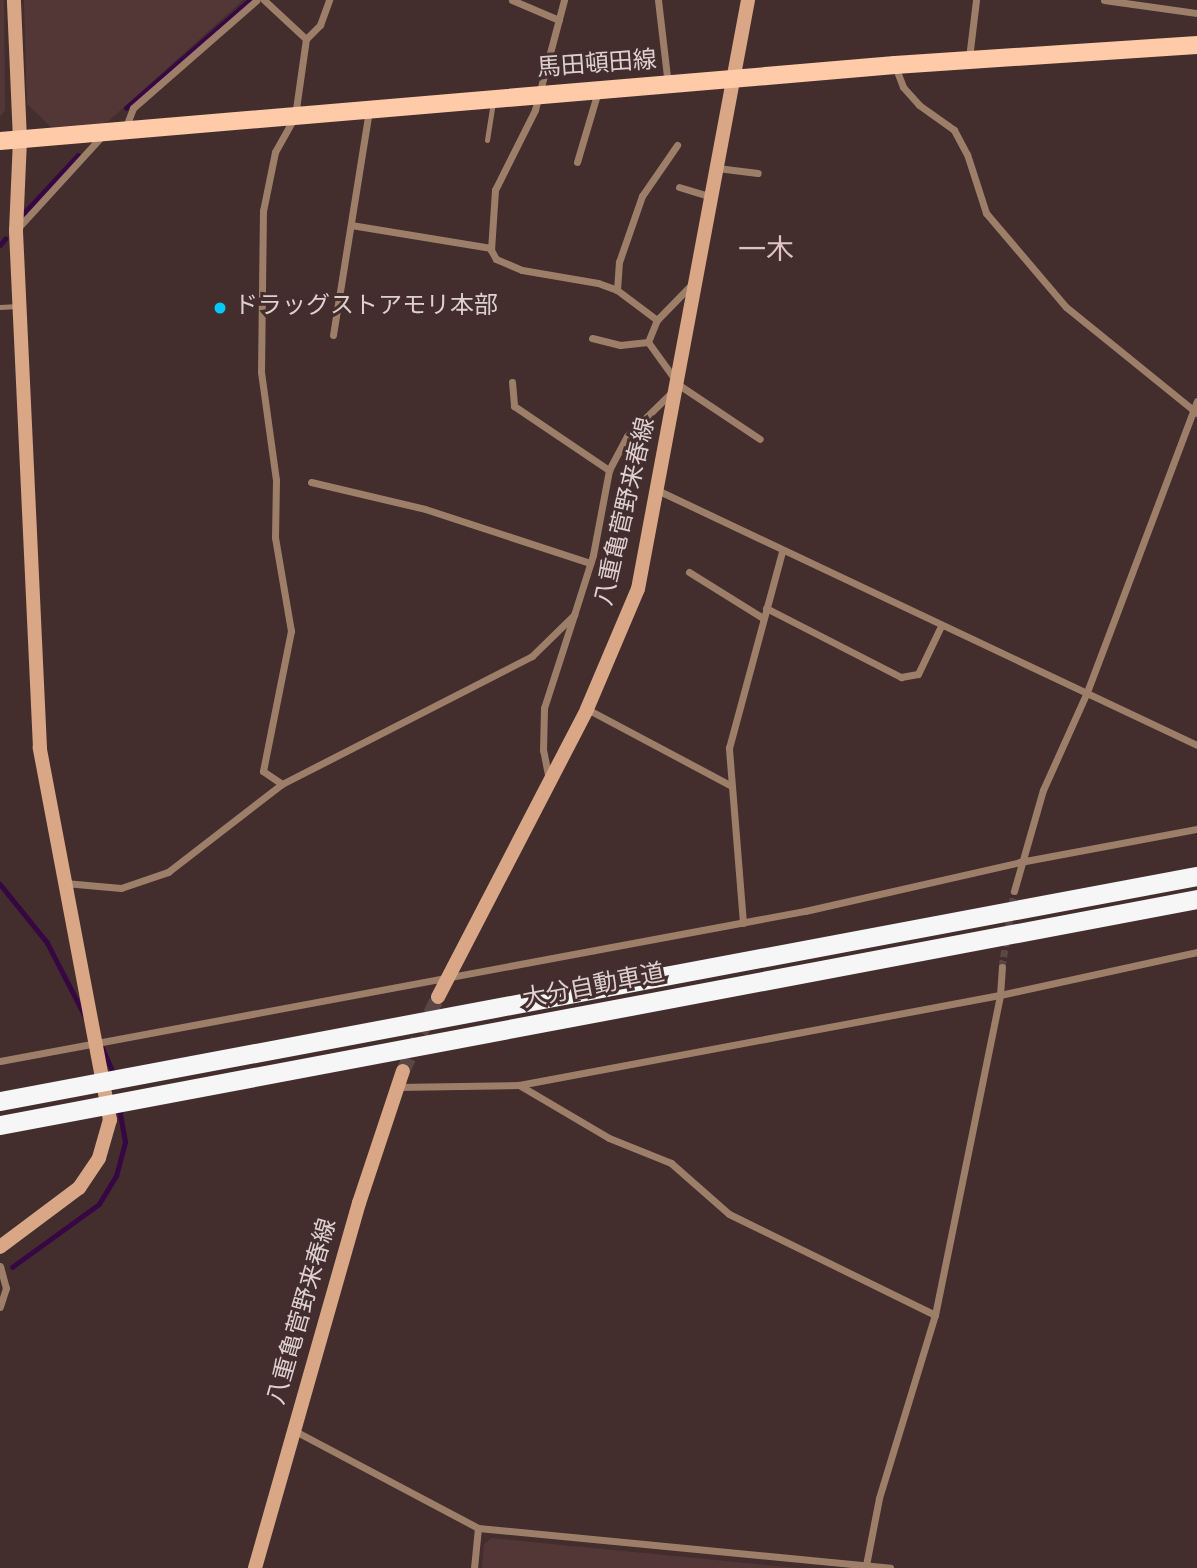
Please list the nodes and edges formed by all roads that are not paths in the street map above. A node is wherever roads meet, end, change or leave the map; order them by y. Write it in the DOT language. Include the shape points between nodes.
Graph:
graph roads {
  1 [pos="14,0"];
  2 [pos="257,0"];
  3 [pos="264,0"];
  4 [pos="329,0"];
  5 [pos="512,0"];
  6 [pos="564,0"];
  7 [pos="658,0"];
  8 [pos="748,0"];
  9 [pos="976,0"];
  10 [pos="1104,0"];
  11 [pos="1197,13"];
  12 [pos="559,20"];
  13 [pos="306,38"];
  14 [pos="1197,45"];
  15 [pos="969,60"];
  16 [pos="895,65"];
  17 [pos="731,81"];
  18 [pos="668,85"];
  19 [pos="598,90"];
  20 [pos="539,94"];
  21 [pos="494,98"];
  22 [pos="369,109"];
  23 [pos="295,116"];
  24 [pos="124,131"];
  25 [pos="104,133"];
  26 [pos="20,140"];
  27 [pos="0,141"];
  28 [pos="486,141"];
  29 [pos="677,145"];
  30 [pos="577,162"];
  31 [pos="717,168"];
  32 [pos="758,173"];
  33 [pos="679,187"];
  34 [pos="712,197"];
  35 [pos="351,225"];
  36 [pos="16,231"];
  37 [pos="491,248"];
  38 [pos="698,279"];
  39 [pos="617,290"];
  40 [pos="19,306"];
  41 [pos="0,307"];
  42 [pos="657,320"];
  43 [pos="333,335"];
  44 [pos="592,338"];
  45 [pos="648,342"];
  46 [pos="512,382"];
  47 [pos="679,385"];
  48 [pos="1197,401"];
  49 [pos="1194,411"];
  50 [pos="760,439"];
  51 [pos="608,470"];
  52 [pos="311,482"];
  53 [pos="657,490"];
  54 [pos="782,551"];
  55 [pos="590,563"];
  56 [pos="689,572"];
  57 [pos="766,608"];
  58 [pos="574,615"];
  59 [pos="762,618"];
  60 [pos="940,628"];
  61 [pos="1087,692"];
  62 [pos="587,709"];
  63 [pos="1197,746"];
  64 [pos="550,781"];
  65 [pos="282,784"];
  66 [pos="730,785"];
  67 [pos="1197,829"];
  68 [pos="1020,862"];
  69 [pos="1197,876"];
  70 [pos="64,883"];
  71 [pos="1014,891"];
  72 [pos="1197,899"];
  73 [pos="743,923"];
  74 [pos="1197,952"];
  75 [pos="1002,967"];
  76 [pos="449,976"];
  77 [pos="1000,995"];
  78 [pos="438,997"];
  79 [pos="98,1040"];
  80 [pos="0,1061"];
  81 [pos="402,1071"];
  82 [pos="519,1085"];
  83 [pos="395,1087"];
  84 [pos="0,1101"];
  85 [pos="0,1125"];
  86 [pos="0,1247"];
  87 [pos="0,1266"];
  88 [pos="0,1307"];
  89 [pos="935,1315"];
  90 [pos="294,1431"];
  91 [pos="478,1528"];
  92 [pos="866,1565"];
  93 [pos="255,1568"];
  94 [pos="474,1568"];
  95 [pos="890,1568"];
  1 -- 26 [label="main road"];
  2 -- 24 [label="street" via="133,108 126,116"];
  3 -- 13 [label="street"];
  4 -- 13 [label="street" via="320,25"];
  5 -- 12 [label="street"];
  6 -- 12 [label="street"];
  7 -- 18 [label="street"];
  8 -- 17 [label="main road, 八重亀菅野来春線"];
  9 -- 15 [label="street"];
  10 -- 11 [label="street"];
  12 -- 20 [label="street"];
  13 -- 23 [label="street"];
  14 -- 15 [label="main road, 馬田頓田線"];
  15 -- 16 [label="main road, 馬田頓田線"];
  16 -- 17 [label="main road, 馬田頓田線"];
  16 -- 49 [label="street" via="903,88 954,130 986,213 1066,307"];
  17 -- 18 [label="main road, 馬田頓田線"];
  17 -- 31 [label="main road, 八重亀菅野来春線"];
  18 -- 19 [label="main road, 馬田頓田線"];
  19 -- 20 [label="main road, 馬田頓田線"];
  19 -- 30 [label="street"];
  20 -- 21 [label="main road, 馬田頓田線"];
  20 -- 37 [label="street" via="495,190"];
  21 -- 22 [label="main road, 馬田頓田線"];
  21 -- 28 [label="lane"];
  22 -- 23 [label="main road, 馬田頓田線"];
  22 -- 35 [label="street"];
  23 -- 24 [label="main road, 馬田頓田線"];
  23 -- 65 [label="street" via="275,152 263,211 261,372 276,480 275,537 291,631 263,771"];
  24 -- 25 [label="main road, 馬田頓田線"];
  25 -- 26 [label="main road, 馬田頓田線"];
  25 -- 36 [label="street"];
  26 -- 27 [label="main road, 馬田頓田線"];
  26 -- 36 [label="main road"];
  29 -- 39 [label="street" via="642,196 619,262"];
  31 -- 32 [label="street"];
  31 -- 34 [label="main road, 八重亀菅野来春線"];
  33 -- 34 [label="street"];
  34 -- 38 [label="main road, 八重亀菅野来春線"];
  35 -- 37 [label="street"];
  35 -- 43 [label="street"];
  36 -- 40 [label="main road"];
  37 -- 39 [label="street" via="496,259 522,270"];
  38 -- 42 [label="street"];
  38 -- 47 [label="main road, 八重亀菅野来春線"];
  39 -- 42 [label="street"];
  40 -- 41 [label="lane"];
  40 -- 70 [label="main road" via="40,748"];
  42 -- 45 [label="street"];
  44 -- 45 [label="street" via="620,345"];
  45 -- 47 [label="street"];
  46 -- 51 [label="street" via="514,406"];
  47 -- 50 [label="street"];
  47 -- 51 [label="street" via="627,436"];
  47 -- 53 [label="main road, 八重亀菅野来春線"];
  48 -- 49 [label="street"];
  49 -- 61 [label="street"];
  51 -- 55 [label="street"];
  52 -- 55 [label="street" via="425,509"];
  53 -- 54 [label="street"];
  53 -- 62 [label="main road, 八重亀菅野来春線" via="638,589"];
  54 -- 57 [label="street"];
  54 -- 60 [label="street"];
  55 -- 58 [label="street"];
  56 -- 59 [label="street"];
  57 -- 59 [label="street"];
  57 -- 60 [label="street" via="901,677 918,674"];
  58 -- 64 [label="street" via="544,708 543,750"];
  58 -- 65 [label="street" via="531,656"];
  59 -- 66 [label="street" via="729,748"];
  60 -- 61 [label="street"];
  61 -- 63 [label="street"];
  61 -- 68 [label="street" via="1043,790"];
  62 -- 64 [label="main road, 八重亀菅野来春線"];
  62 -- 66 [label="street"];
  64 -- 76 [label="main road, 八重亀菅野来春線"];
  65 -- 70 [label="street" via="168,872 121,888"];
  66 -- 73 [label="street"];
  67 -- 68 [label="street"];
  68 -- 71 [label="street"];
  68 -- 73 [label="street"];
  69 -- 84 [label="highway, 大分自動車道"];
  70 -- 79 [label="main road"];
  72 -- 85 [label="highway, 大分自動車道"];
  73 -- 76 [label="street"];
  74 -- 77 [label="street"];
  75 -- 77 [label="street"];
  76 -- 78 [label="main road, 八重亀菅野来春線"];
  76 -- 79 [label="street"];
  77 -- 82 [label="street"];
  77 -- 89 [label="street"];
  79 -- 80 [label="street"];
  79 -- 86 [label="main road" via="110,1119 99,1158 79,1188"];
  81 -- 83 [label="main road, 八重亀菅野来春線"];
  82 -- 83 [label="street"];
  82 -- 89 [label="street" via="609,1138 671,1163 729,1214"];
  83 -- 90 [label="main road, 八重亀菅野来春線"];
  87 -- 88 [label="street" via="6,1288"];
  89 -- 92 [label="street" via="879,1497"];
  90 -- 91 [label="street"];
  90 -- 93 [label="main road, 八重亀菅野来春線"];
  91 -- 92 [label="street"];
  91 -- 94 [label="street"];
  92 -- 95 [label="street"];
}
